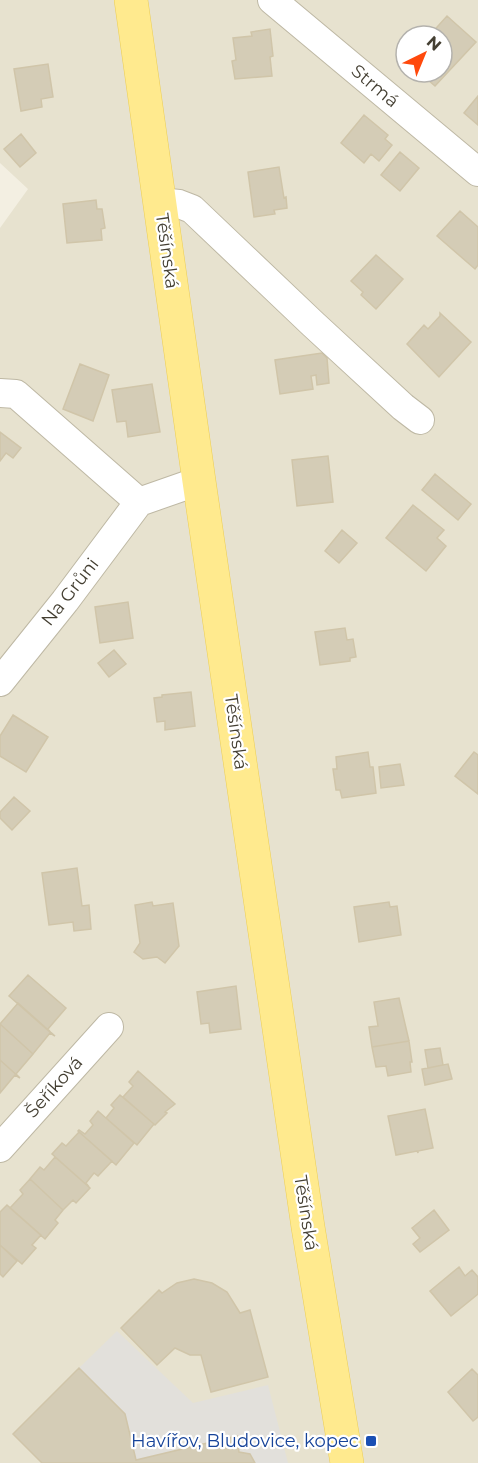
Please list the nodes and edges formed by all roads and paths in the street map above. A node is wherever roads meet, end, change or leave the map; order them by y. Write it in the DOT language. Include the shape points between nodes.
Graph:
graph roads {
  1 [pos="131,0"];
  2 [pos="272,0"];
  3 [pos="478,172"];
  4 [pos="160,202"];
  5 [pos="0,393"];
  6 [pos="420,420"];
  7 [pos="199,481"];
  8 [pos="139,502"];
  9 [pos="0,682"];
  10 [pos="109,1027"];
  11 [pos="0,1148"];
  12 [pos="347,1463"];
  1 -- 4 [label="main road, Těšínská"];
  2 -- 3 [label="street, Strmá"];
  4 -- 6 [label="street" via="192,209"];
  4 -- 7 [label="main road, Těšínská"];
  5 -- 8 [label="street" via="16,394"];
  7 -- 8 [label="street"];
  7 -- 12 [label="main road, Těšínská" via="308,1227"];
  8 -- 9 [label="street, Na Grůni"];
  10 -- 11 [label="street, Šeříková"];
}
